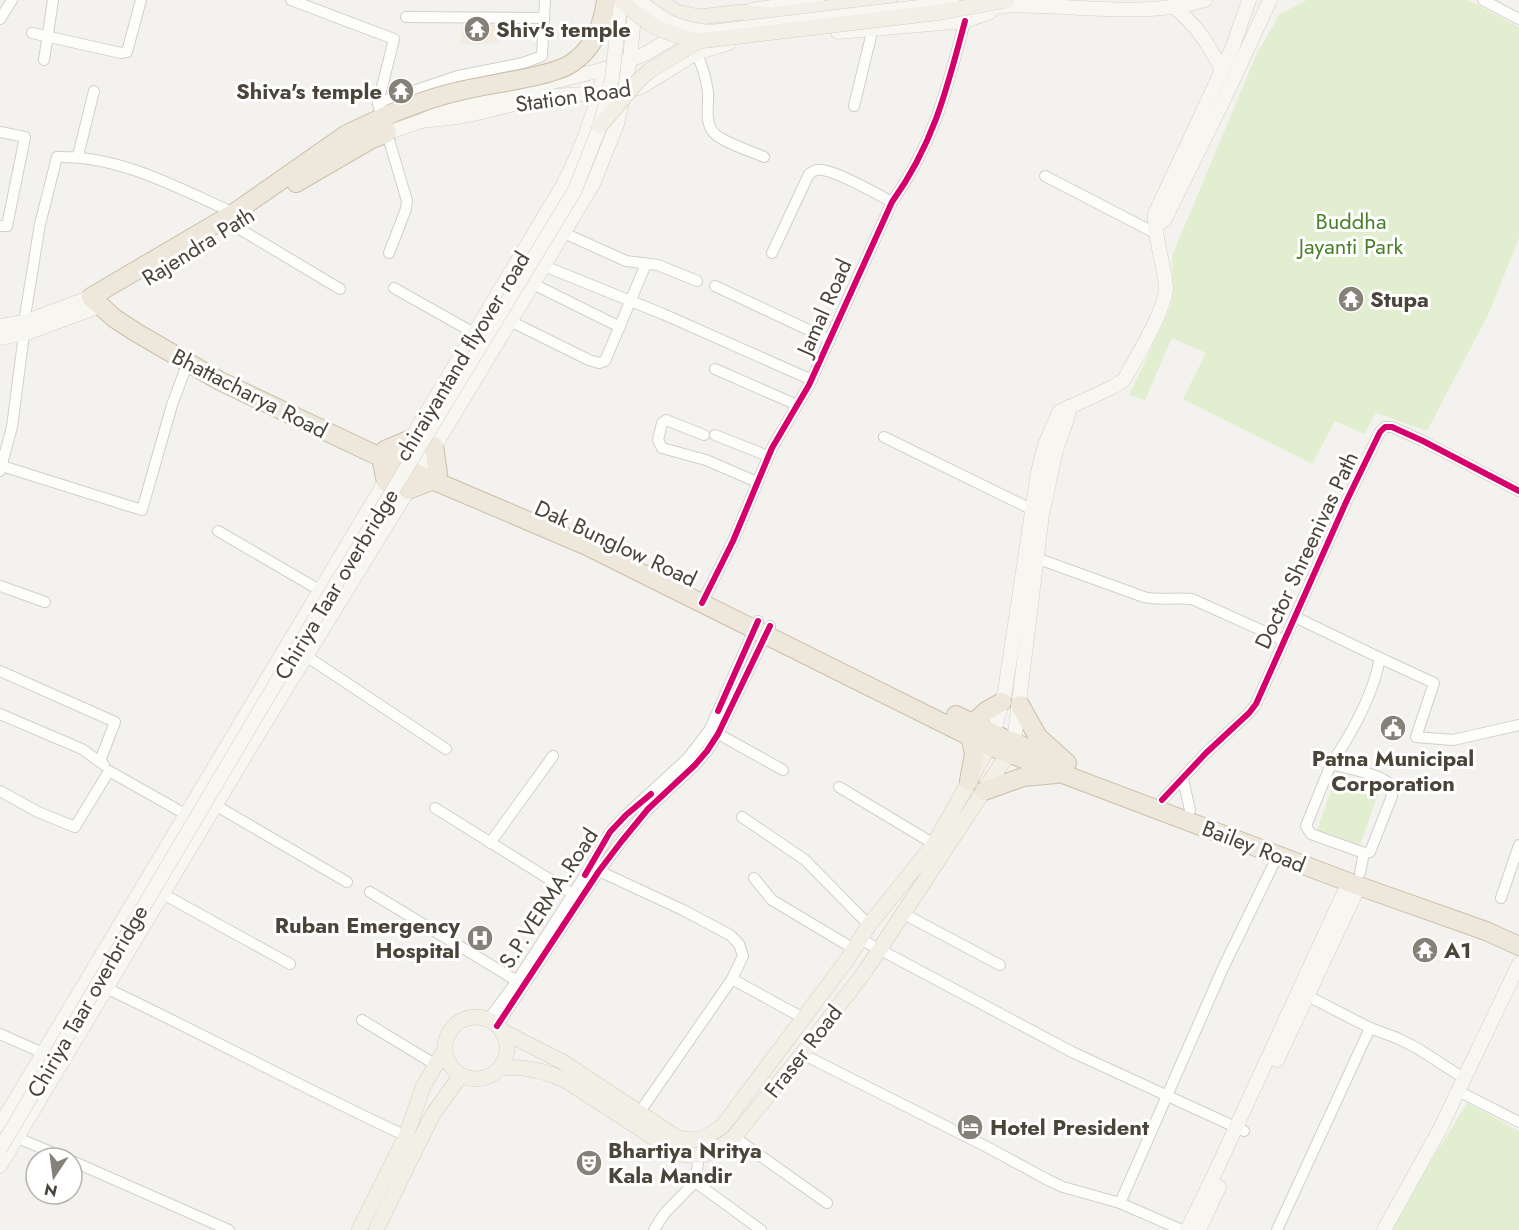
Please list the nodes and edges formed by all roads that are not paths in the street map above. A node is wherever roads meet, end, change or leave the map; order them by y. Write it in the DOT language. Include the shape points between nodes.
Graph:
graph roads {
  1 [pos="12,0"];
  2 [pos="53,0"];
  3 [pos="141,0"];
  4 [pos="291,0"];
  5 [pos="544,0"];
  6 [pos="606,0"];
  7 [pos="621,0"];
  8 [pos="637,0"];
  9 [pos="659,0"];
  10 [pos="817,0"];
  11 [pos="890,0"];
  12 [pos="1204,0"];
  13 [pos="1249,0"];
  14 [pos="1270,0"];
  15 [pos="1483,0"];
  16 [pos="1498,0"];
  17 [pos="1000,2"];
  18 [pos="1173,6"];
  19 [pos="773,7"];
  20 [pos="1519,11"];
  21 [pos="406,17"];
  22 [pos="700,17"];
  23 [pos="544,18"];
  24 [pos="0,19"];
  25 [pos="1519,19"];
  26 [pos="965,21"];
  27 [pos="873,28"];
  28 [pos="32,33"];
  29 [pos="47,36"];
  30 [pos="697,47"];
  31 [pos="542,56"];
  32 [pos="44,60"];
  33 [pos="630,60"];
  34 [pos="605,69"];
  35 [pos="1222,70"];
  36 [pos="543,85"];
  37 [pos="94,91"];
  38 [pos="624,92"];
  39 [pos="599,94"];
  40 [pos="854,106"];
  41 [pos="384,117"];
  42 [pos="425,120"];
  43 [pos="600,126"];
  44 [pos="0,132"];
  45 [pos="351,141"];
  46 [pos="78,156"];
  47 [pos="764,157"];
  48 [pos="1045,176"];
  49 [pos="892,202"];
  50 [pos="237,219"];
  51 [pos="0,226"];
  52 [pos="1155,230"];
  53 [pos="564,233"];
  54 [pos="389,253"];
  55 [pos="772,253"];
  56 [pos="646,264"];
  57 [pos="544,267"];
  58 [pos="697,281"];
  59 [pos="533,284"];
  60 [pos="715,286"];
  61 [pos="394,288"];
  62 [pos="340,289"];
  63 [pos="100,300"];
  64 [pos="630,302"];
  65 [pos="510,321"];
  66 [pos="0,326"];
  67 [pos="620,327"];
  68 [pos="24,328"];
  69 [pos="474,333"];
  70 [pos="0,338"];
  71 [pos="830,340"];
  72 [pos="188,362"];
  73 [pos="715,369"];
  74 [pos="812,380"];
  75 [pos="797,405"];
  76 [pos="1068,408"];
  77 [pos="704,435"];
  78 [pos="715,435"];
  79 [pos="884,437"];
  80 [pos="413,438"];
  81 [pos="434,446"];
  82 [pos="768,456"];
  83 [pos="391,457"];
  84 [pos="1,469"];
  85 [pos="424,477"];
  86 [pos="386,482"];
  87 [pos="757,482"];
  88 [pos="1519,491"];
  89 [pos="1031,508"];
  90 [pos="218,531"];
  91 [pos="1036,558"];
  92 [pos="0,586"];
  93 [pos="321,591"];
  94 [pos="704,599"];
  95 [pos="45,602"];
  96 [pos="1295,617"];
  97 [pos="762,628"];
  98 [pos="1283,640"];
  99 [pos="306,656"];
  100 [pos="1380,658"];
  101 [pos="0,670"];
  102 [pos="1011,704"];
  103 [pos="0,714"];
  104 [pos="1519,725"];
  105 [pos="971,730"];
  106 [pos="714,732"];
  107 [pos="234,736"];
  108 [pos="991,740"];
  109 [pos="251,746"];
  110 [pos="446,748"];
  111 [pos="1011,748"];
  112 [pos="553,756"];
  113 [pos="100,761"];
  114 [pos="1331,764"];
  115 [pos="1067,769"];
  116 [pos="783,770"];
  117 [pos="110,771"];
  118 [pos="1183,779"];
  119 [pos="977,786"];
  120 [pos="839,787"];
  121 [pos="0,792"];
  122 [pos="1162,800"];
  123 [pos="215,805"];
  124 [pos="435,808"];
  125 [pos="1190,810"];
  126 [pos="187,815"];
  127 [pos="742,817"];
  128 [pos="490,843"];
  129 [pos="934,844"];
  130 [pos="1519,845"];
  131 [pos="1364,853"];
  132 [pos="1278,855"];
  133 [pos="599,872"];
  134 [pos="754,878"];
  135 [pos="1356,880"];
  136 [pos="347,882"];
  137 [pos="370,892"];
  138 [pos="163,894"];
  139 [pos="577,896"];
  140 [pos="1501,898"];
  141 [pos="904,914"];
  142 [pos="869,925"];
  143 [pos="1519,933"];
  144 [pos="857,944"];
  145 [pos="1519,946"];
  146 [pos="880,950"];
  147 [pos="290,964"];
  148 [pos="1519,964"];
  149 [pos="1000,965"];
  150 [pos="732,979"];
  151 [pos="516,981"];
  152 [pos="106,988"];
  153 [pos="1304,993"];
  154 [pos="803,1018"];
  155 [pos="362,1020"];
  156 [pos="496,1025"];
  157 [pos="1370,1028"];
  158 [pos="0,1034"];
  159 [pos="445,1049"];
  160 [pos="43,1053"];
  161 [pos="802,1054"];
  162 [pos="436,1065"];
  163 [pos="500,1068"];
  164 [pos="461,1075"];
  165 [pos="1461,1085"];
  166 [pos="1166,1096"];
  167 [pos="639,1113"];
  168 [pos="1519,1122"];
  169 [pos="0,1125"];
  170 [pos="1241,1126"];
  171 [pos="406,1136"];
  172 [pos="734,1137"];
  173 [pos="18,1138"];
  174 [pos="37,1146"];
  175 [pos="0,1149"];
  176 [pos="699,1157"];
  177 [pos="84,1166"];
  178 [pos="0,1167"];
  179 [pos="695,1182"];
  180 [pos="827,1203"];
  181 [pos="1120,1203"];
  182 [pos="229,1230"];
  183 [pos="359,1230"];
  184 [pos="376,1230"];
  185 [pos="654,1230"];
  186 [pos="761,1230"];
  187 [pos="1182,1230"];
  188 [pos="1187,1230"];
  189 [pos="1199,1230"];
  190 [pos="1277,1230"];
  191 [pos="1384,1230"];
  1 -- 24 [label="street"];
  2 -- 29 [label="street"];
  3 -- 29 [label="street" via="127,52"];
  4 -- 41 [label="street" via="394,39"];
  5 -- 23 [label="street"];
  6 -- 41 [label="highway, bridge" via="596,37 585,53 570,64 458,91"];
  7 -- 30 [label="main road, bridge" via="653,26"];
  7 -- 43 [label="main road, Chiriya Taar overbridge, bridge" via="612,78"];
  8 -- 17 [label="main road, bridge" via="671,24 710,32 952,3"];
  8 -- 33 [label="main road"];
  9 -- 22 [label="main road" via="677,12"];
  10 -- 19 [label="main road"];
  11 -- 19 [label="main road"];
  12 -- 18 [label="main road"];
  13 -- 35 [label="main road"];
  14 -- 52 [label="main road" via="1165,219"];
  15 -- 25 [label="street"];
  16 -- 20 [label="street"];
  17 -- 18 [label="main road" via="1133,11"];
  17 -- 26 [label="main road, Station Road" via="990,12"];
  17 -- 30 [label="main road, bridge"];
  18 -- 35 [label="main road" via="1193,23"];
  19 -- 22 [label="main road"];
  21 -- 23 [label="street"];
  22 -- 33 [label="main road, Station Road"];
  23 -- 31 [label="street"];
  26 -- 27 [label="main road, Station Road"];
  26 -- 49 [label="street, Jamal Road" via="951,77 925,149"];
  27 -- 30 [label="main road, Station Road"];
  27 -- 40 [label="street"];
  28 -- 29 [label="street"];
  29 -- 32 [label="street"];
  30 -- 38 [label="main road, Station Road" via="641,87"];
  30 -- 43 [label="main road, bridge" via="649,71"];
  30 -- 47 [label="street" via="704,67 708,122 713,132"];
  31 -- 36 [label="street"];
  31 -- 41 [label="street" via="458,75"];
  33 -- 34 [label="main road, Station Road"];
  33 -- 38 [label="main road"];
  34 -- 36 [label="main road, Station Road"];
  34 -- 39 [label="main road, chiraiyantand flyover road"];
  35 -- 52 [label="main road" via="1155,214"];
  36 -- 42 [label="main road, Station Road" via="447,108"];
  37 -- 46 [label="street"];
  38 -- 39 [label="main road, Station Road"];
  38 -- 53 [label="main road" via="617,124 593,184"];
  39 -- 42 [label="main road, Station Road" via="539,98"];
  39 -- 69 [label="main road, chiraiyantand flyover road" via="579,155"];
  41 -- 42 [label="main road"];
  41 -- 45 [label="highway"];
  41 -- 54 [label="street" via="407,201"];
  43 -- 175 [label="main road, Chiriya Taar overbridge, bridge" via="574,190"];
  44 -- 51 [label="street" via="25,137 7,226"];
  45 -- 50 [label="highway, Rajendra Path" via="295,184"];
  45 -- 50 [label="highway, Rajendra Path" via="331,145"];
  46 -- 50 [label="street" via="109,161 166,183"];
  46 -- 68 [label="street" via="57,157 40,224"];
  48 -- 52 [label="street"];
  49 -- 55 [label="street" via="851,181 816,170 809,174"];
  49 -- 71 [label="street, Jamal Road"];
  50 -- 62 [label="street"];
  50 -- 63 [label="highway, Rajendra Path"];
  52 -- 76 [label="main road" via="1166,290 1143,345 1124,380"];
  53 -- 56 [label="street" via="626,261"];
  53 -- 57 [label="main road"];
  56 -- 58 [label="street"];
  56 -- 64 [label="street"];
  57 -- 59 [label="main road"];
  57 -- 64 [label="street"];
  59 -- 65 [label="main road"];
  59 -- 67 [label="street"];
  60 -- 71 [label="street"];
  61 -- 69 [label="street"];
  63 -- 68 [label="main road, Rajendra Path"];
  63 -- 72 [label="highway, Bhattacharya Road" via="137,333"];
  63 -- 83 [label="highway, Bhattacharya Road" via="224,373"];
  64 -- 67 [label="street"];
  64 -- 74 [label="street"];
  65 -- 67 [label="street" via="599,363 608,357"];
  65 -- 81 [label="main road"];
  66 -- 68 [label="main road, Rajendra Path"];
  68 -- 70 [label="main road, Rajendra Path"];
  68 -- 84 [label="street" via="12,427"];
  69 -- 80 [label="main road, chiraiyantand flyover road"];
  71 -- 74 [label="street, Jamal Road"];
  72 -- 83 [label="highway, Bhattacharya Road" via="259,400"];
  72 -- 84 [label="street" via="142,510"];
  73 -- 75 [label="street"];
  74 -- 75 [label="street, Jamal Road"];
  75 -- 82 [label="street, Jamal Road"];
  76 -- 89 [label="main road" via="1059,412 1045,445"];
  76 -- 91 [label="main road" via="1048,482"];
  77 -- 87 [label="street" via="666,420 658,440 662,448 706,460"];
  78 -- 82 [label="street"];
  79 -- 89 [label="street"];
  80 -- 83 [label="highway"];
  81 -- 85 [label="highway"];
  82 -- 87 [label="street, Jamal Road"];
  83 -- 85 [label="highway, Bhattacharya Road"];
  83 -- 86 [label="highway"];
  85 -- 94 [label="highway, Dak Bunglow Road"];
  85 -- 99 [label="main road"];
  86 -- 93 [label="main road, chiraiyantand flyover road"];
  87 -- 94 [label="street, Jamal Road" via="734,541"];
  88 -- 96 [label="street, Doctor Shreenivas Path" via="1423,441 1385,427 1347,500"];
  89 -- 102 [label="main road"];
  90 -- 93 [label="street"];
  91 -- 98 [label="street" via="1144,597 1192,599"];
  91 -- 102 [label="main road"];
  92 -- 95 [label="street"];
  93 -- 107 [label="main road, chiraiyantand flyover road"];
  94 -- 97 [label="highway, Dak Bunglow Road"];
  96 -- 98 [label="street, Doctor Shreenivas Path"];
  96 -- 100 [label="street"];
  97 -- 105 [label="highway, Dak Bunglow Road"];
  97 -- 106 [label="street, S.P.VERMA.Road"];
  98 -- 118 [label="street, Doctor Shreenivas Path" via="1250,713"];
  99 -- 109 [label="main road"];
  99 -- 110 [label="street"];
  100 -- 104 [label="street" via="1434,683 1416,737 1453,740"];
  100 -- 114 [label="street" via="1360,714"];
  101 -- 113 [label="street" via="115,723"];
  102 -- 105 [label="highway" via="986,711"];
  102 -- 108 [label="main road"];
  102 -- 111 [label="main road"];
  102 -- 115 [label="highway"];
  103 -- 113 [label="street" via="82,749"];
  105 -- 108 [label="highway, Dak Bunglow Road"];
  105 -- 119 [label="highway"];
  106 -- 116 [label="street"];
  106 -- 133 [label="street, S.P.VERMA.Road" via="695,765 634,825"];
  106 -- 139 [label="street, S.P.VERMA.Road" via="610,832"];
  107 -- 109 [label="main road"];
  107 -- 126 [label="main road, chiraiyantand flyover road"];
  108 -- 111 [label="highway, Bailey Road"];
  108 -- 119 [label="main road, Fraser Road"];
  109 -- 123 [label="main road"];
  111 -- 115 [label="highway, Bailey Road"];
  111 -- 119 [label="main road, Fraser Road"];
  112 -- 128 [label="street"];
  113 -- 117 [label="street"];
  114 -- 131 [label="street" via="1306,825 1308,831"];
  114 -- 131 [label="street" via="1379,778 1390,788 1392,796 1373,846"];
  115 -- 119 [label="highway"];
  115 -- 122 [label="highway, Bailey Road"];
  115 -- 132 [label="highway, Bailey Road"];
  117 -- 121 [label="street" via="75,827"];
  117 -- 126 [label="street"];
  118 -- 122 [label="street, Doctor Shreenivas Path"];
  118 -- 125 [label="street"];
  119 -- 129 [label="main road, Fraser Road"];
  119 -- 141 [label="main road, Fraser Road"];
  120 -- 129 [label="street"];
  122 -- 125 [label="highway, Bailey Road"];
  123 -- 136 [label="street"];
  123 -- 138 [label="main road"];
  124 -- 128 [label="street"];
  125 -- 135 [label="highway, Bailey Road"];
  126 -- 160 [label="main road, chiraiyantand flyover road"];
  127 -- 142 [label="street" via="805,860"];
  128 -- 139 [label="street"];
  129 -- 142 [label="main road, Fraser Road"];
  130 -- 140 [label="street"];
  131 -- 135 [label="street"];
  132 -- 135 [label="highway, Bailey Road"];
  132 -- 166 [label="street"];
  133 -- 139 [label="street, S.P.VERMA.Road"];
  133 -- 150 [label="street" via="730,935 743,956"];
  134 -- 144 [label="street" via="772,900"];
  135 -- 143 [label="highway, Bailey Road"];
  135 -- 145 [label="highway, Bailey Road"];
  135 -- 153 [label="main road"];
  137 -- 151 [label="street"];
  138 -- 147 [label="street"];
  138 -- 152 [label="main road"];
  139 -- 151 [label="street, S.P.VERMA.Road"];
  139 -- 156 [label="street, S.P.VERMA.Road"];
  141 -- 146 [label="main road, Fraser Road"];
  141 -- 149 [label="street"];
  142 -- 144 [label="main road, Fraser Road"];
  144 -- 146 [label="street"];
  144 -- 154 [label="main road, Fraser Road"];
  146 -- 161 [label="main road, Fraser Road"];
  146 -- 166 [label="street" via="1072,1052"];
  148 -- 165 [label="main road"];
  150 -- 154 [label="street"];
  150 -- 167 [label="street"];
  151 -- 156 [label="street, S.P.VERMA.Road"];
  152 -- 171 [label="street"];
  152 -- 173 [label="main road"];
  153 -- 157 [label="street"];
  153 -- 170 [label="main road"];
  154 -- 167 [label="main road, Fraser Road" via="724,1124 707,1136 694,1141 676,1137"];
  155 -- 162 [label="street"];
  156 -- 159 [label="main road" via="478,1017 458,1022 446,1039"];
  156 -- 163 [label="main road" via="506,1040 507,1050"];
  156 -- 167 [label="main road, Fraser Road" via="562,1062"];
  157 -- 165 [label="street" via="1417,1048"];
  157 -- 190 [label="street"];
  158 -- 160 [label="street"];
  159 -- 162 [label="main road"];
  159 -- 164 [label="main road" via="448,1061"];
  160 -- 169 [label="main road, chiraiyantand flyover road"];
  161 -- 172 [label="main road, Fraser Road"];
  161 -- 181 [label="street" via="1048,1180"];
  162 -- 171 [label="main road" via="423,1087"];
  163 -- 164 [label="main road" via="482,1079"];
  163 -- 176 [label="main road" via="517,1067 556,1076 669,1149"];
  164 -- 184 [label="main road" via="433,1114"];
  165 -- 168 [label="street"];
  165 -- 191 [label="main road"];
  166 -- 170 [label="street"];
  166 -- 181 [label="street"];
  170 -- 188 [label="main road"];
  170 -- 189 [label="main road"];
  171 -- 183 [label="main road"];
  172 -- 176 [label="main road, Fraser Road"];
  172 -- 180 [label="street"];
  173 -- 174 [label="street"];
  173 -- 178 [label="main road"];
  176 -- 179 [label="street"];
  177 -- 182 [label="street"];
  179 -- 185 [label="street"];
  179 -- 186 [label="street"];
  181 -- 187 [label="street"];
}
